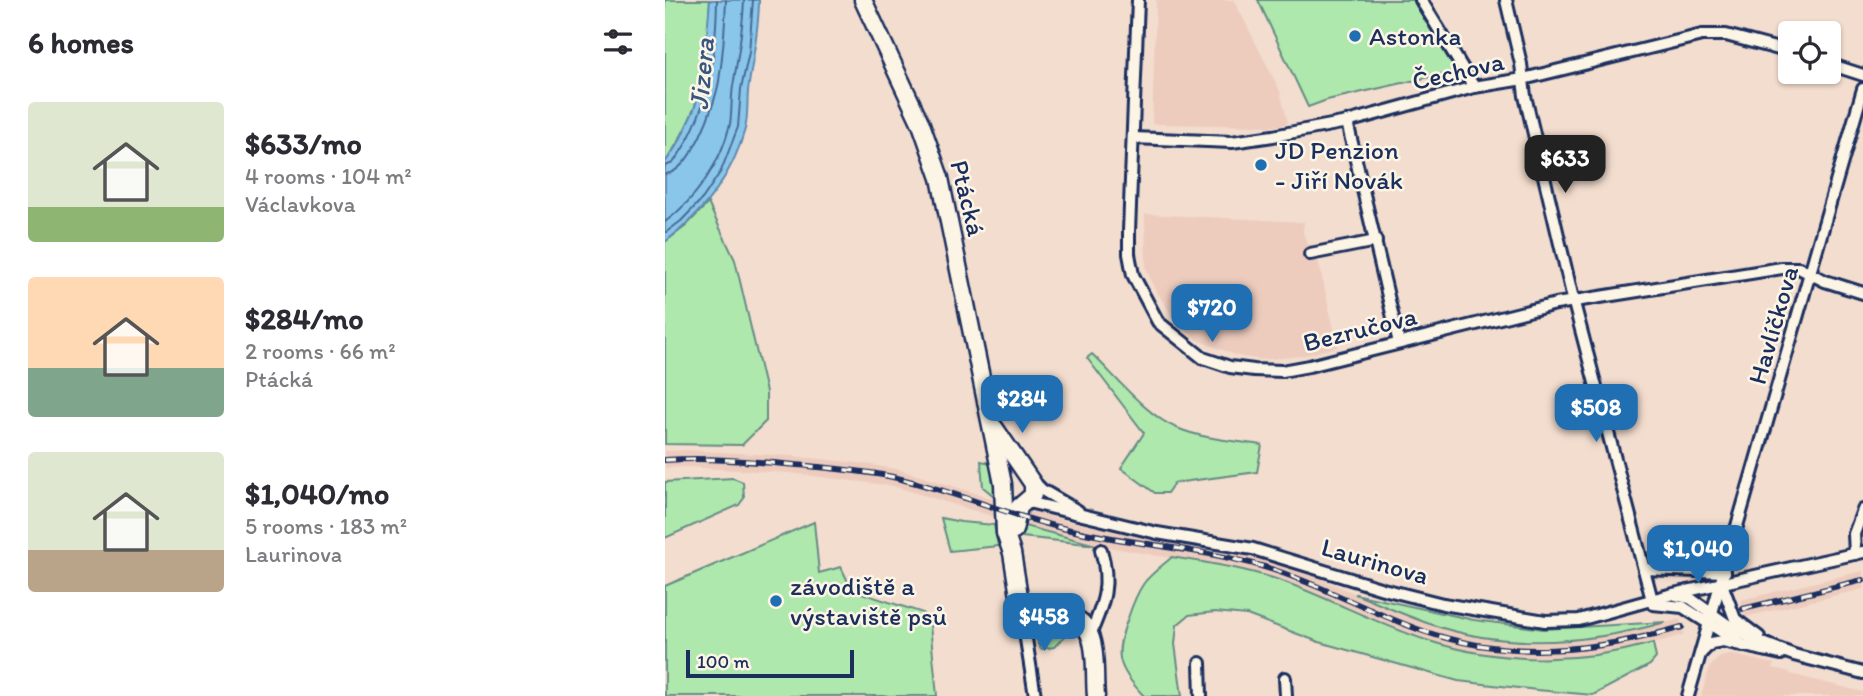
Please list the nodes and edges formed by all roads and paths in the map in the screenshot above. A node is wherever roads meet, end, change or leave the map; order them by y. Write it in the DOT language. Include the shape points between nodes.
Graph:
graph roads {
  1 [pos="863,0"];
  2 [pos="1138,0"];
  3 [pos="1421,0"];
  4 [pos="1506,0"];
  5 [pos="1778,49"];
  6 [pos="1841,68"];
  7 [pos="1863,75"];
  8 [pos="1523,79"];
  9 [pos="1474,87"];
  10 [pos="1863,89"];
  11 [pos="1347,121"];
  12 [pos="1133,138"];
  13 [pos="1376,241"];
  14 [pos="1310,254"];
  15 [pos="1811,275"];
  16 [pos="1863,293"];
  17 [pos="1574,303"];
  18 [pos="1399,343"];
  19 [pos="989,419"];
  20 [pos="1028,476"];
  21 [pos="1003,484"];
  22 [pos="1024,502"];
  23 [pos="1863,510"];
  24 [pos="1087,516"];
  25 [pos="1101,550"];
  26 [pos="1859,553"];
  27 [pos="1013,554"];
  28 [pos="1644,569"];
  29 [pos="1723,578"];
  30 [pos="1669,595"];
  31 [pos="1651,600"];
  32 [pos="1636,605"];
  33 [pos="1692,611"];
  34 [pos="1022,614"];
  35 [pos="1711,618"];
  36 [pos="1090,635"];
  37 [pos="1744,646"];
  38 [pos="1777,647"];
  39 [pos="1701,650"];
  40 [pos="1794,655"];
  41 [pos="1200,663"];
  42 [pos="1863,673"];
  43 [pos="1285,677"];
  44 [pos="1035,696"];
  45 [pos="1095,696"];
  46 [pos="1201,696"];
  47 [pos="1286,696"];
  48 [pos="1688,696"];
  1 -- 19 [label="street, Ptácká" via="918,115 940,178"];
  2 -- 12 [label="street, Bezručova"];
  3 -- 9 [label="street"];
  4 -- 8 [label="street"];
  5 -- 8 [label="street, Čechova" via="1726,35 1702,35"];
  6 -- 7 [label="street"];
  8 -- 9 [label="street, Čechova"];
  8 -- 17 [label="street"];
  9 -- 11 [label="street, Čechova"];
  10 -- 15 [label="street, Havlíčkova"];
  11 -- 12 [label="street, Čechova" via="1232,142"];
  11 -- 13 [label="street"];
  12 -- 18 [label="street, Bezručova" via="1129,254 1133,275 1158,322 1179,341 1203,358 1230,367 1268,371 1309,366"];
  13 -- 14 [label="street"];
  13 -- 18 [label="street"];
  15 -- 16 [label="street, Bezručova"];
  15 -- 17 [label="street, Bezručova" via="1799,268 1782,268"];
  15 -- 29 [label="street, Havlíčkova"];
  17 -- 18 [label="street, Bezručova"];
  17 -- 28 [label="street"];
  19 -- 20 [label="street, Ptácká"];
  19 -- 21 [label="street, Ptácká"];
  20 -- 21 [label="street" via="1009,472"];
  20 -- 22 [label="street" via="1033,495"];
  20 -- 24 [label="street, Laurinova" via="1042,490"];
  21 -- 22 [label="street" via="1006,492"];
  21 -- 27 [label="street, Ptácká" via="1005,533"];
  22 -- 24 [label="street, Laurinova"];
  22 -- 27 [label="street, Ptácká" via="1015,514"];
  23 -- 26 [label="street" via="1854,534"];
  24 -- 32 [label="street, Laurinova" via="1253,549 1383,589 1498,615 1579,620"];
  25 -- 36 [label="street" via="1107,589"];
  26 -- 29 [label="street"];
  27 -- 34 [label="street, Ptácká"];
  28 -- 29 [label="street"];
  28 -- 31 [label="street"];
  29 -- 30 [label="street, Laurinova"];
  29 -- 35 [label="street, Havlíčkova"];
  29 -- 38 [label="street" via="1735,619"];
  30 -- 31 [label="street, Laurinova"];
  30 -- 35 [label="street" via="1690,598"];
  31 -- 32 [label="street, Laurinova"];
  32 -- 33 [label="street" via="1675,605"];
  33 -- 35 [label="street"];
  33 -- 39 [label="street" via="1700,628"];
  34 -- 36 [label="street" via="1068,614"];
  34 -- 44 [label="street, Ptácká"];
  35 -- 37 [label="street"];
  35 -- 38 [label="street"];
  35 -- 39 [label="street, Havlíčkova"];
  36 -- 45 [label="street"];
  37 -- 39 [label="street" via="1717,642"];
  37 -- 40 [label="street"];
  38 -- 40 [label="street"];
  39 -- 48 [label="street"];
  40 -- 42 [label="street"];
  41 -- 46 [label="street"];
  43 -- 47 [label="street"];
}
